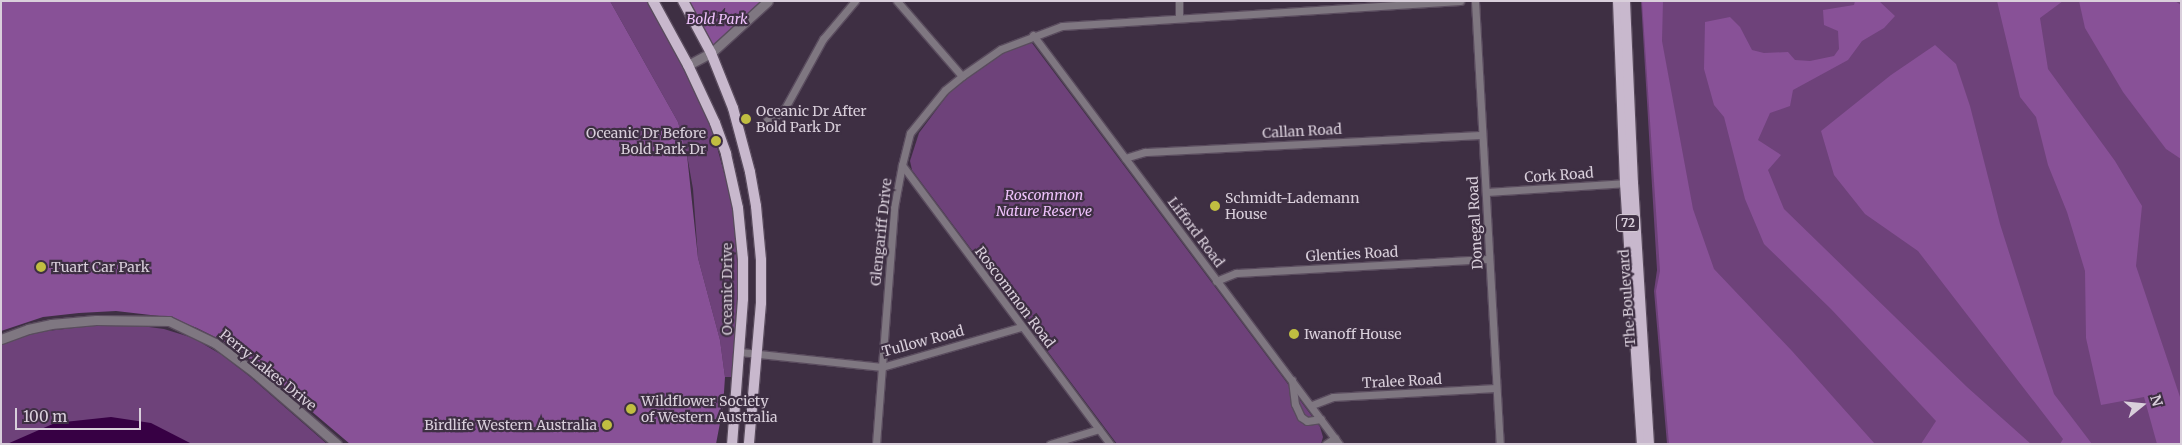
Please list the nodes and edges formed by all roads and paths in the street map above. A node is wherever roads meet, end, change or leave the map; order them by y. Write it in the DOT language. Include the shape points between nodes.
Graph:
graph roads {
  1 [pos="653,1"];
  2 [pos="683,1"];
  3 [pos="768,1"];
  4 [pos="855,1"];
  5 [pos="897,1"];
  6 [pos="1178,1"];
  7 [pos="1460,1"];
  8 [pos="1475,1"];
  9 [pos="1618,1"];
  10 [pos="1625,1"];
  11 [pos="1179,18"];
  12 [pos="1033,35"];
  13 [pos="711,53"];
  14 [pos="688,65"];
  15 [pos="962,76"];
  16 [pos="767,120"];
  17 [pos="1482,134"];
  18 [pos="1125,158"];
  19 [pos="902,164"];
  20 [pos="1629,183"];
  21 [pos="1486,192"];
  22 [pos="1489,259"];
  23 [pos="1216,281"];
  24 [pos="1021,327"];
  25 [pos="1,339"];
  26 [pos="740,352"];
  27 [pos="758,354"];
  28 [pos="882,367"];
  29 [pos="1292,380"];
  30 [pos="1496,388"];
  31 [pos="1312,405"];
  32 [pos="1321,419"];
  33 [pos="1098,429"];
  34 [pos="1337,441"];
  35 [pos="337,444"];
  36 [pos="732,444"];
  37 [pos="749,444"];
  38 [pos="876,444"];
  39 [pos="1050,444"];
  40 [pos="1110,444"];
  41 [pos="1326,444"];
  42 [pos="1500,444"];
  43 [pos="1642,444"];
  44 [pos="1649,444"];
  1 -- 14 [label="main road, Oceanic Drive"];
  2 -- 13 [label="main road"];
  3 -- 13 [label="street"];
  4 -- 16 [label="street" via="823,39 785,108"];
  5 -- 15 [label="street"];
  6 -- 11 [label="street"];
  7 -- 11 [label="street, Glengariff Drive"];
  8 -- 17 [label="street, Donegal Road"];
  9 -- 20 [label="main road, The Boulevard / 72"];
  10 -- 20 [label="main road, The Boulevard / 72"];
  11 -- 12 [label="street, Glengariff Drive" via="1062,26"];
  12 -- 15 [label="street, Glengariff Drive" via="1001,48"];
  12 -- 18 [label="street, Lifford Road"];
  13 -- 14 [label="street"];
  13 -- 27 [label="main road" via="733,108 752,180 761,260"];
  14 -- 26 [label="main road, Oceanic Drive" via="723,145 738,208 743,259"];
  15 -- 19 [label="street, Glengariff Drive" via="944,90 910,133"];
  17 -- 18 [label="street, Callan Road" via="1145,152"];
  17 -- 21 [label="street, Donegal Road"];
  18 -- 23 [label="street, Lifford Road"];
  19 -- 24 [label="street, Roscommon Road"];
  19 -- 28 [label="street, Glengariff Drive" via="894,208"];
  20 -- 21 [label="street, Cork Road"];
  20 -- 43 [label="main road, The Boulevard / 72"];
  20 -- 44 [label="main road, The Boulevard / 72"];
  21 -- 22 [label="street, Donegal Road"];
  22 -- 23 [label="street, Glenties Road" via="1236,273"];
  22 -- 30 [label="street, Donegal Road"];
  23 -- 29 [label="street, Lifford Road"];
  24 -- 28 [label="street, Tullow Road"];
  24 -- 33 [label="street, Roscommon Road"];
  25 -- 35 [label="street, Perry Lakes Drive" via="51,324 96,320 169,321 215,343"];
  26 -- 27 [label="street, Tullow Road"];
  26 -- 36 [label="main road, Oceanic Drive"];
  27 -- 28 [label="street, Tullow Road"];
  27 -- 37 [label="main road"];
  28 -- 38 [label="street, Glengariff Drive"];
  29 -- 31 [label="street, Lifford Road"];
  29 -- 32 [label="street" via="1299,415 1307,421"];
  30 -- 31 [label="street, Tralee Road" via="1333,397"];
  30 -- 42 [label="street, Donegal Road"];
  31 -- 32 [label="street, Lifford Road"];
  32 -- 34 [label="street, Lifford Road"];
  33 -- 39 [label="street"];
  33 -- 40 [label="street, Roscommon Road"];
  34 -- 41 [label="street"];
}
